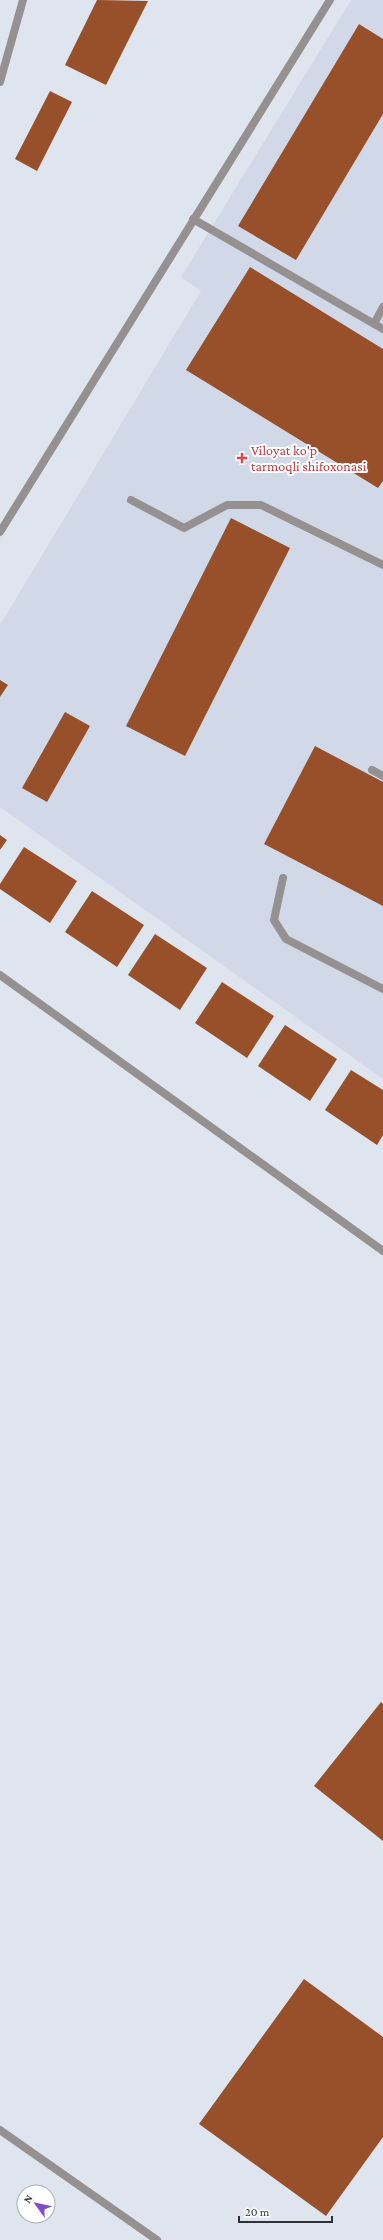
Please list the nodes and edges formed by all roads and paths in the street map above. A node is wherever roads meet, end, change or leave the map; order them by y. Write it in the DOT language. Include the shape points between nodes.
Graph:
graph roads {
  1 [pos="24,0"];
  2 [pos="330,0"];
  3 [pos="0,82"];
  4 [pos="193,220"];
  5 [pos="383,307"];
  6 [pos="374,324"];
  7 [pos="383,329"];
  8 [pos="131,500"];
  9 [pos="0,532"];
  10 [pos="383,565"];
  11 [pos="372,770"];
  12 [pos="383,776"];
  13 [pos="283,878"];
  14 [pos="0,975"];
  15 [pos="383,989"];
  16 [pos="383,1251"];
  17 [pos="0,2130"];
  18 [pos="157,2240"];
  1 -- 3 [label="street"];
  2 -- 4 [label="street"];
  4 -- 6 [label="street"];
  4 -- 9 [label="street"];
  5 -- 6 [label="street"];
  6 -- 7 [label="street"];
  8 -- 10 [label="street" via="184,528 227,504 261,505"];
  11 -- 12 [label="street"];
  13 -- 15 [label="street" via="274,920 286,939"];
  14 -- 16 [label="street"];
  17 -- 18 [label="street"];
}
